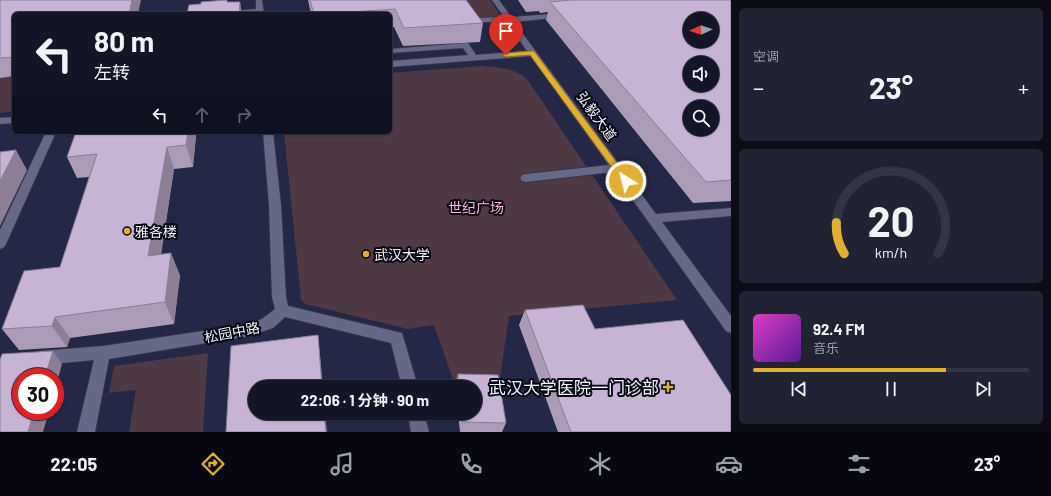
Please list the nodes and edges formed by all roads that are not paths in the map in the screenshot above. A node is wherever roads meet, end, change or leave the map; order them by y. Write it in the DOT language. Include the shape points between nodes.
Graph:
graph roads {
  1 [pos="220,0"];
  2 [pos="259,0"];
  3 [pos="456,0"];
  4 [pos="495,0"];
  5 [pos="219,12"];
  6 [pos="260,12"];
  7 [pos="568,14"];
  8 [pos="509,20"];
  9 [pos="392,51"];
  10 [pos="532,53"];
  11 [pos="473,57"];
  12 [pos="392,64"];
  13 [pos="12,120"];
  14 [pos="0,121"];
  15 [pos="50,134"];
  16 [pos="268,134"];
  17 [pos="617,168"];
  18 [pos="526,178"];
  19 [pos="731,212"];
  20 [pos="653,218"];
  21 [pos="0,244"];
  22 [pos="282,310"];
  23 [pos="731,327"];
  24 [pos="103,353"];
  25 [pos="26,359"];
  26 [pos="408,380"];
  27 [pos="417,420"];
  28 [pos="86,432"];
  29 [pos="420,432"];
  1 -- 5 [label="street"];
  2 -- 6 [label="street"];
  3 -- 8 [label="street" via="474,20"];
  4 -- 8 [label="street, 弘毅大道"];
  7 -- 8 [label="street"];
  8 -- 10 [label="street, 弘毅大道"];
  9 -- 11 [label="street" via="465,45"];
  10 -- 11 [label="street"];
  10 -- 17 [label="street, 弘毅大道"];
  11 -- 12 [label="street"];
  13 -- 14 [label="street"];
  15 -- 21 [label="street"];
  16 -- 22 [label="street"];
  17 -- 18 [label="street"];
  17 -- 20 [label="street, 弘毅大道"];
  19 -- 20 [label="street"];
  20 -- 23 [label="street, 弘毅大道"];
  22 -- 24 [label="street, 松园中路" via="273,321 249,330"];
  22 -- 26 [label="street" via="397,338"];
  24 -- 25 [label="street, 松园中路"];
  24 -- 28 [label="street"];
  27 -- 29 [label="street"];
}
